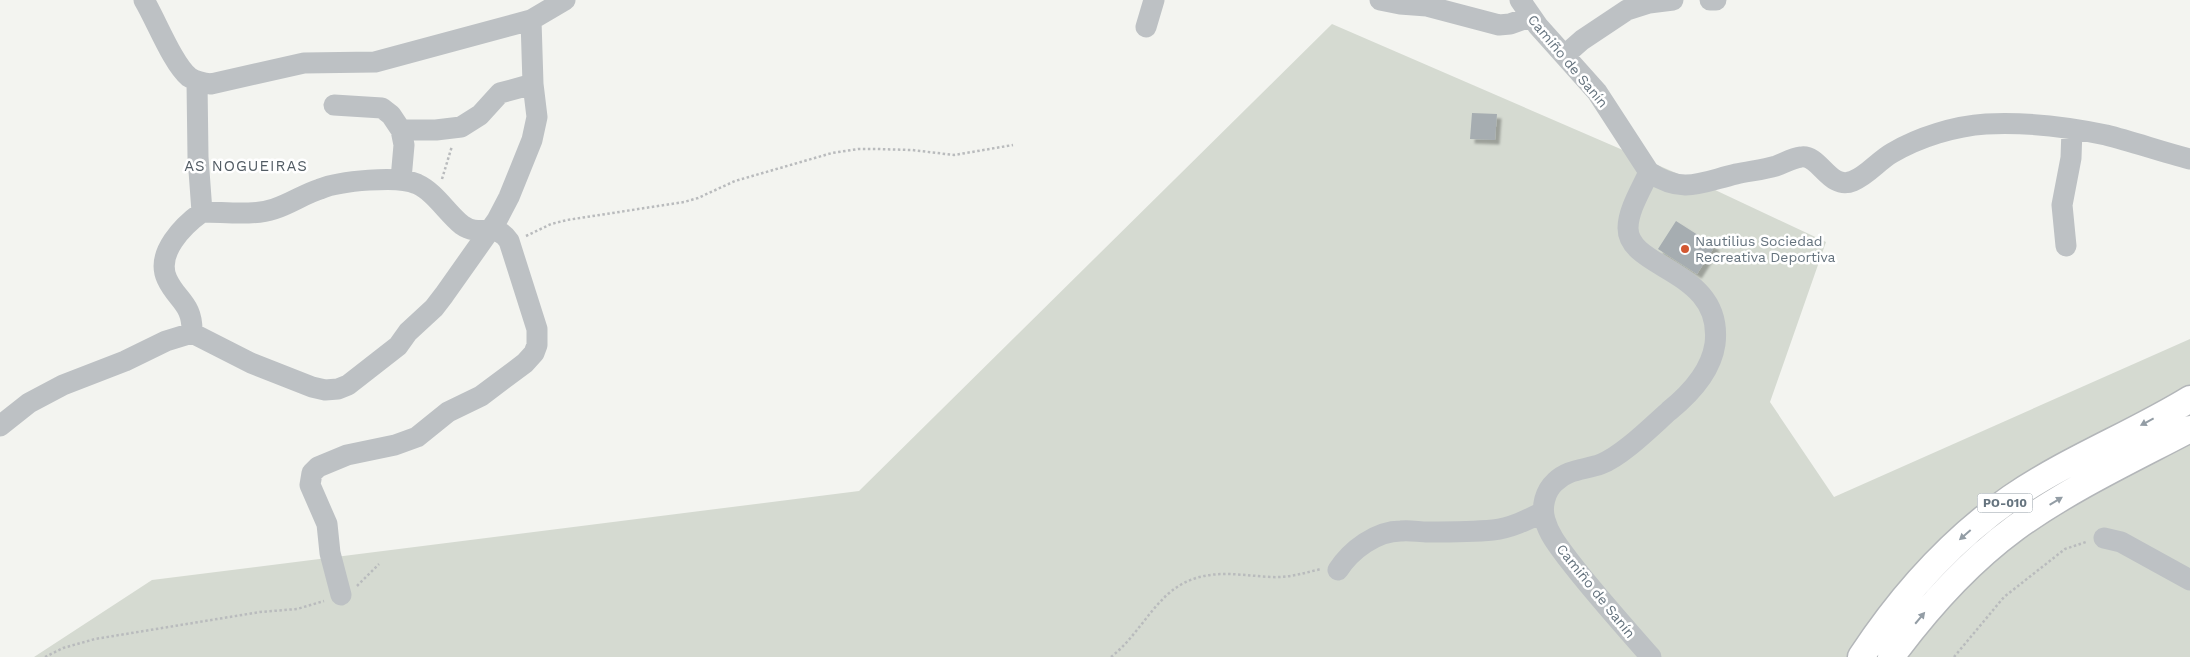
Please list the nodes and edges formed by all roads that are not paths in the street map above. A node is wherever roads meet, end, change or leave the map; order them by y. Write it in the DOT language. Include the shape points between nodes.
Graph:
graph roads {
  1 [pos="144,0"];
  2 [pos="565,0"];
  3 [pos="1154,0"];
  4 [pos="1380,0"];
  5 [pos="1673,0"];
  6 [pos="1710,0"];
  7 [pos="1716,0"];
  8 [pos="1525,8"];
  9 [pos="531,20"];
  10 [pos="1146,27"];
  11 [pos="1565,55"];
  12 [pos="197,82"];
  13 [pos="533,84"];
  14 [pos="334,106"];
  15 [pos="2072,129"];
  16 [pos="401,130"];
  17 [pos="2190,159"];
  18 [pos="1649,172"];
  19 [pos="401,179"];
  20 [pos="202,212"];
  21 [pos="488,231"];
  22 [pos="2066,246"];
  23 [pos="192,333"];
  24 [pos="2190,398"];
  25 [pos="0,426"];
  26 [pos="2190,428"];
  27 [pos="1543,512"];
  28 [pos="2104,538"];
  29 [pos="1338,570"];
  30 [pos="2190,580"];
  31 [pos="341,595"];
  32 [pos="1651,657"];
  33 [pos="1860,657"];
  34 [pos="1891,657"];
  1 -- 12 [label="street" via="179,65"];
  2 -- 9 [label="street"];
  3 -- 10 [label="street"];
  4 -- 8 [label="street" via="1427,6 1499,25 1510,24"];
  5 -- 11 [label="street" via="1627,10"];
  6 -- 7 [label="street"];
  8 -- 11 [label="street, Camiño de Sanín"];
  9 -- 12 [label="street" via="375,62 304,63 211,84"];
  9 -- 13 [label="street"];
  11 -- 18 [label="street, Camiño de Sanín" via="1597,92"];
  12 -- 20 [label="street"];
  13 -- 16 [label="street" via="500,93 480,115 461,127"];
  13 -- 21 [label="street" via="536,127 502,212"];
  14 -- 16 [label="street" via="382,108"];
  15 -- 17 [label="street" via="2106,135"];
  15 -- 18 [label="street" via="2015,124 1963,127 1891,153 1864,176 1843,183 1809,158 1802,157 1774,167 1694,185 1666,181"];
  15 -- 22 [label="street" via="2071,158 2062,204"];
  16 -- 19 [label="street" via="404,145"];
  18 -- 27 [label="street" via="1630,217 1628,230 1633,244 1642,253 1676,273 1706,300 1715,328 1712,356 1699,381 1685,398 1614,457 1564,475 1555,482 1546,496"];
  19 -- 20 [label="street" via="328,186 274,209"];
  19 -- 21 [label="street" via="418,184 463,225 474,231"];
  20 -- 23 [label="street" via="176,236 167,252 165,267 167,278 188,309"];
  21 -- 23 [label="street" via="434,308 398,346 338,390 298,382"];
  21 -- 31 [label="street" via="502,232 509,241 537,329 537,346 525,363 480,396 448,412 417,436 395,445 347,454 312,473 310,486 327,524 330,553"];
  23 -- 25 [label="street" via="64,385 29,403"];
  24 -- 33 [label="main road, PO-010, one-way" via="2011,498 1921,576"];
  34 -- 26 [label="main road, PO-010, one-way" via="1943,591 2014,528"];
  27 -- 29 [label="street" via="1495,530 1400,530 1384,534 1350,554"];
  27 -- 32 [label="street, Camiño de Sanín" via="1549,532 1590,588"];
  28 -- 30 [label="street" via="2120,542"];
}
